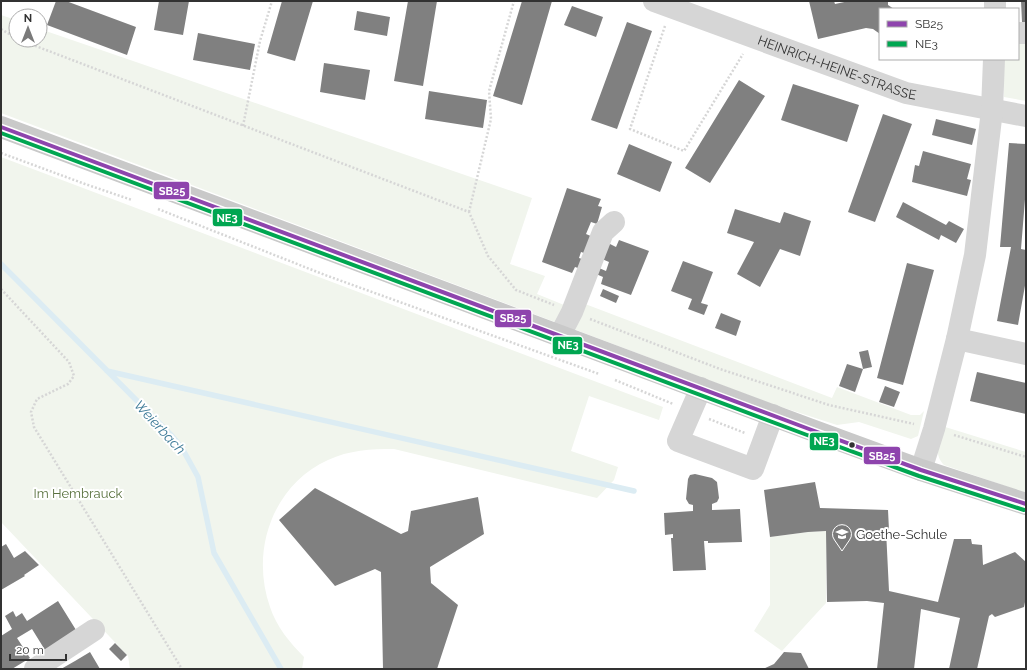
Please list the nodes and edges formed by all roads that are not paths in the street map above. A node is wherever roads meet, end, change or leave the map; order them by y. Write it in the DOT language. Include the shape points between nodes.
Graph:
graph roads {
  1 [pos="662,4"];
  2 [pos="994,60"];
  3 [pos="992,110"];
  4 [pos="1026,116"];
  5 [pos="1,127"];
  6 [pos="614,222"];
  7 [pos="560,335"];
  8 [pos="957,339"];
  9 [pos="1026,354"];
  10 [pos="701,388"];
  11 [pos="773,415"];
  12 [pos="921,470"];
  13 [pos="1026,504"];
  14 [pos="94,630"];
  15 [pos="35,669"];
  1 -- 3 [label="street, HEINRICH-HEINE-STRASSE" via="906,93"];
  2 -- 3 [label="street"];
  3 -- 4 [label="street, HEINRICH-HEINE-STRASSE"];
  3 -- 8 [label="street" via="976,255"];
  5 -- 7 [label="main road"];
  6 -- 7 [label="street" via="603,232 572,312"];
  7 -- 10 [label="main road"];
  8 -- 9 [label="street"];
  8 -- 12 [label="street"];
  10 -- 11 [label="main road"];
  10 -- 11 [label="street" via="678,441 753,469"];
  11 -- 12 [label="main road"];
  12 -- 13 [label="main road"];
  14 -- 15 [label="street"];
}
